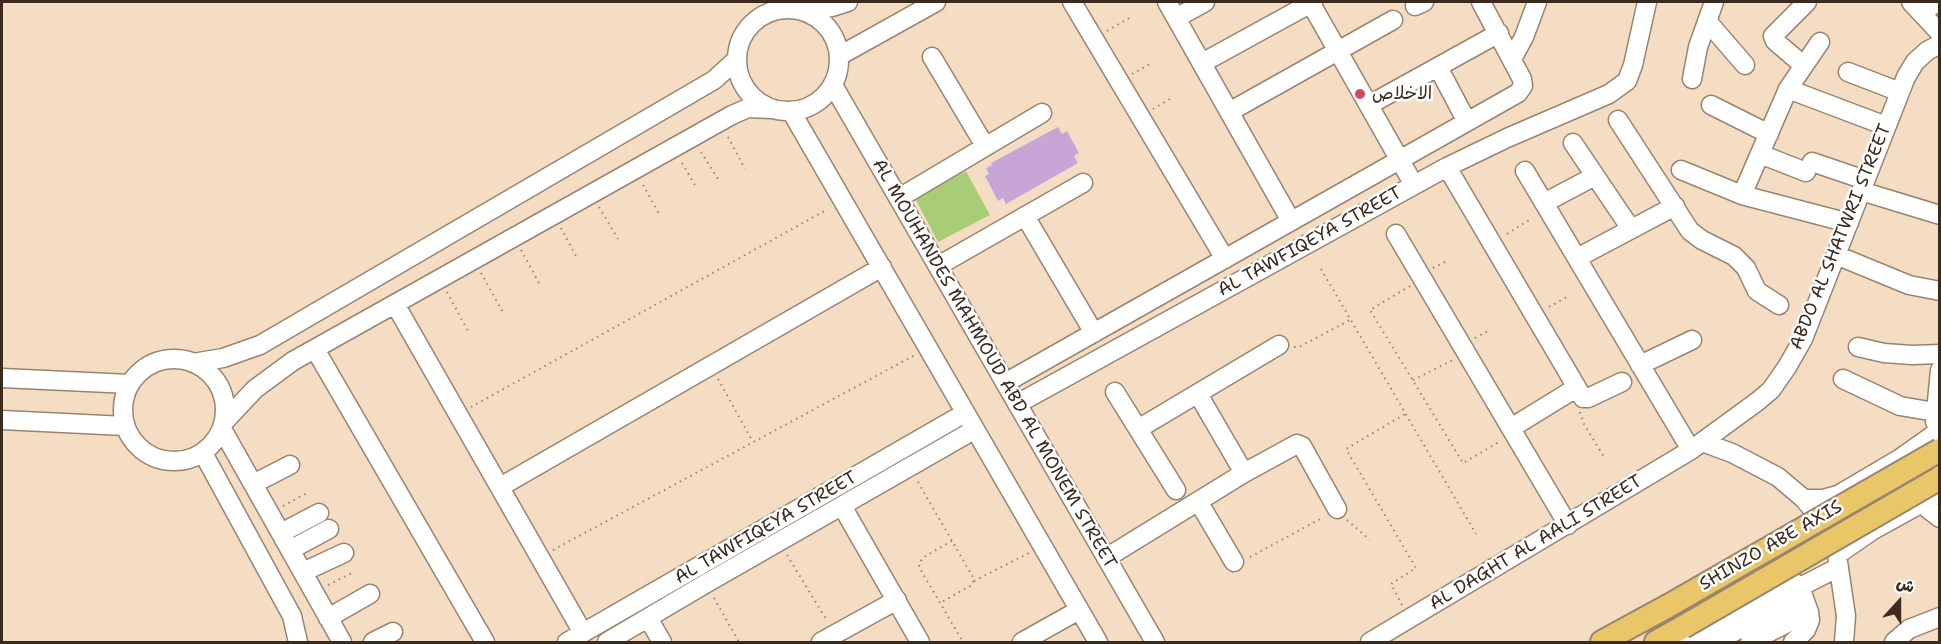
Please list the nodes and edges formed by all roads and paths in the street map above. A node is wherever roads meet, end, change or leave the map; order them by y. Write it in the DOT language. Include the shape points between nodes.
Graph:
graph roads {
  1 [pos="848,2"];
  2 [pos="936,2"];
  3 [pos="1072,2"];
  4 [pos="1167,2"];
  5 [pos="1205,2"];
  6 [pos="1312,2"];
  7 [pos="1481,2"];
  8 [pos="1537,2"];
  9 [pos="1647,2"];
  10 [pos="1714,2"];
  11 [pos="1937,2"];
  12 [pos="1802,3"];
  13 [pos="1916,7"];
  14 [pos="806,12"];
  15 [pos="1130,18"];
  16 [pos="1176,18"];
  17 [pos="1393,20"];
  18 [pos="1707,21"];
  19 [pos="1499,33"];
  20 [pos="1940,33"];
  21 [pos="1094,38"];
  22 [pos="1820,42"];
  23 [pos="1940,44"];
  24 [pos="1338,50"];
  25 [pos="839,56"];
  26 [pos="932,57"];
  27 [pos="1512,58"];
  28 [pos="736,60"];
  29 [pos="1202,63"];
  30 [pos="1150,64"];
  31 [pos="1745,65"];
  32 [pos="1803,65"];
  33 [pos="1438,67"];
  34 [pos="1848,72"];
  35 [pos="1692,80"];
  36 [pos="1120,82"];
  37 [pos="833,85"];
  38 [pos="1788,89"];
  39 [pos="1900,92"];
  40 [pos="1172,98"];
  41 [pos="1369,105"];
  42 [pos="1711,105"];
  43 [pos="771,109"];
  44 [pos="791,111"];
  45 [pos="1042,112"];
  46 [pos="1229,112"];
  47 [pos="1141,117"];
  48 [pos="1618,120"];
  49 [pos="719,122"];
  50 [pos="1467,122"];
  51 [pos="1886,126"];
  52 [pos="1768,134"];
  53 [pos="692,137"];
  54 [pos="1573,142"];
  55 [pos="985,146"];
  56 [pos="673,148"];
  57 [pos="1760,154"];
  58 [pos="1400,160"];
  59 [pos="1447,167"];
  60 [pos="635,169"];
  61 [pos="745,169"];
  62 [pos="1681,170"];
  63 [pos="1525,171"];
  64 [pos="1595,176"];
  65 [pos="718,179"];
  66 [pos="1083,183"];
  67 [pos="1414,185"];
  68 [pos="696,186"];
  69 [pos="1863,186"];
  70 [pos="591,194"];
  71 [pos="1742,195"];
  72 [pos="899,198"];
  73 [pos="844,200"];
  74 [pos="1544,202"];
  75 [pos="1675,206"];
  76 [pos="554,214"];
  77 [pos="659,214"];
  78 [pos="1940,215"];
  79 [pos="1025,216"];
  80 [pos="1529,220"];
  81 [pos="1291,221"];
  82 [pos="1849,223"];
  83 [pos="1631,229"];
  84 [pos="1396,234"];
  85 [pos="514,237"];
  86 [pos="618,239"];
  87 [pos="1491,243"];
  88 [pos="1836,255"];
  89 [pos="577,258"];
  90 [pos="1577,258"];
  91 [pos="1225,259"];
  92 [pos="473,260"];
  93 [pos="938,266"];
  94 [pos="882,267"];
  95 [pos="1321,269"];
  96 [pos="440,279"];
  97 [pos="1422,279"];
  98 [pos="539,284"];
  99 [pos="1940,291"];
  100 [pos="1570,295"];
  101 [pos="395,304"];
  102 [pos="1779,305"];
  103 [pos="504,314"];
  104 [pos="1534,316"];
  105 [pos="1350,320"];
  106 [pos="469,333"];
  107 [pos="1094,333"];
  108 [pos="1692,340"];
  109 [pos="1279,345"];
  110 [pos="1858,347"];
  111 [pos="929,348"];
  112 [pos="315,349"];
  113 [pos="1466,353"];
  114 [pos="1940,354"];
  115 [pos="193,363"];
  116 [pos="1640,365"];
  117 [pos="710,366"];
  118 [pos="1940,370"];
  119 [pos="2,378"];
  120 [pos="1843,379"];
  121 [pos="1413,380"];
  122 [pos="1622,382"];
  123 [pos="1005,383"];
  124 [pos="130,384"];
  125 [pos="1115,392"];
  126 [pos="1579,393"];
  127 [pos="1198,394"];
  128 [pos="1017,404"];
  129 [pos="1935,412"];
  130 [pos="965,413"];
  131 [pos="458,414"];
  132 [pos="1405,414"];
  133 [pos="2,420"];
  134 [pos="223,425"];
  135 [pos="125,426"];
  136 [pos="1138,429"];
  137 [pos="974,430"];
  138 [pos="1513,431"];
  139 [pos="1938,438"];
  140 [pos="753,442"];
  141 [pos="1696,446"];
  142 [pos="203,453"];
  143 [pos="1604,457"];
  144 [pos="904,459"];
  145 [pos="1899,459"];
  146 [pos="290,465"];
  147 [pos="1244,473"];
  148 [pos="1940,478"];
  149 [pos="253,484"];
  150 [pos="500,487"];
  151 [pos="1176,490"];
  152 [pos="307,493"];
  153 [pos="1931,498"];
  154 [pos="1804,499"];
  155 [pos="1198,501"];
  156 [pos="842,506"];
  157 [pos="1337,509"];
  158 [pos="270,513"];
  159 [pos="1940,518"];
  160 [pos="1568,525"];
  161 [pos="281,533"];
  162 [pos="1476,534"];
  163 [pos="1370,540"];
  164 [pos="952,541"];
  165 [pos="779,542"];
  166 [pos="1043,546"];
  167 [pos="291,550"];
  168 [pos="344,552"];
  169 [pos="540,557"];
  170 [pos="1106,558"];
  171 [pos="1838,561"];
  172 [pos="1234,562"];
  173 [pos="303,572"];
  174 [pos="354,572"];
  175 [pos="974,581"];
  176 [pos="705,584"];
  177 [pos="314,592"];
  178 [pos="370,594"];
  179 [pos="897,600"];
  180 [pos="940,603"];
  181 [pos="1805,605"];
  182 [pos="1079,610"];
  183 [pos="1846,616"];
  184 [pos="1940,617"];
  185 [pos="328,618"];
  186 [pos="648,618"];
  187 [pos="1409,618"];
  188 [pos="393,632"];
  189 [pos="1685,635"];
  190 [pos="1912,636"];
  191 [pos="575,638"];
  192 [pos="828,639"];
  193 [pos="298,642"];
  194 [pos="342,642"];
  195 [pos="373,642"];
  196 [pos="485,642"];
  197 [pos="607,642"];
  198 [pos="662,642"];
  199 [pos="740,642"];
  200 [pos="920,642"];
  201 [pos="963,642"];
  202 [pos="1022,642"];
  203 [pos="1098,642"];
  204 [pos="1155,642"];
  205 [pos="1370,642"];
  206 [pos="1602,642"];
  207 [pos="1656,642"];
  208 [pos="1715,642"];
  209 [pos="1750,642"];
  210 [pos="1775,642"];
  211 [pos="1793,642"];
  212 [pos="1844,642"];
  213 [pos="1858,642"];
  214 [pos="1894,642"];
  1 -- 14 [label="street"];
  2 -- 25 [label="street"];
  3 -- 21 [label="street"];
  4 -- 16 [label="street"];
  5 -- 16 [label="street"];
  6 -- 24 [label="street"];
  6 -- 29 [label="street"];
  7 -- 19 [label="street"];
  8 -- 27 [label="street"];
  9 -- 59 [label="street, AL TAWFIQEYA STREET" via="1627,81 1610,94"];
  10 -- 18 [label="street"];
  11 -- 13 [label="street"];
  12 -- 32 [label="street" via="1773,39"];
  13 -- 20 [label="street"];
  14 -- 25 [label="street" via="817,17 832,34"];
  14 -- 28 [label="street" via="778,10 759,18 744,33"];
  15 -- 21 [label="path"];
  16 -- 29 [label="street"];
  17 -- 24 [label="street"];
  18 -- 31 [label="street"];
  18 -- 35 [label="street"];
  19 -- 27 [label="street"];
  19 -- 33 [label="street"];
  21 -- 36 [label="street"];
  22 -- 32 [label="street"];
  23 -- 39 [label="street, ABDO AL SHATWRI STREET" via="1915,62"];
  24 -- 41 [label="street"];
  24 -- 46 [label="street"];
  25 -- 37 [label="street"];
  26 -- 55 [label="street"];
  27 -- 50 [label="street, AL TAWFIQEYA STREET" via="1523,86 1518,93"];
  28 -- 43 [label="street" via="746,90"];
  28 -- 115 [label="street" via="714,80 260,345"];
  29 -- 46 [label="street"];
  30 -- 36 [label="path"];
  32 -- 38 [label="street"];
  33 -- 41 [label="street"];
  33 -- 50 [label="street"];
  34 -- 39 [label="street"];
  36 -- 47 [label="street"];
  37 -- 44 [label="street" via="816,104"];
  37 -- 72 [label="street, AL MOUHANDES MAHMOUD ABD AL MONEM STREET"];
  38 -- 51 [label="street"];
  38 -- 52 [label="street"];
  39 -- 51 [label="street, ABDO AL SHATWRI STREET"];
  40 -- 47 [label="path"];
  41 -- 58 [label="street"];
  42 -- 52 [label="street"];
  43 -- 44 [label="street"];
  43 -- 49 [label="street" via="748,108"];
  44 -- 73 [label="street"];
  45 -- 55 [label="street"];
  46 -- 81 [label="street"];
  47 -- 91 [label="street"];
  48 -- 75 [label="street"];
  49 -- 53 [label="street"];
  49 -- 61 [label="path"];
  50 -- 58 [label="street, AL TAWFIQEYA STREET"];
  51 -- 69 [label="street, ABDO AL SHATWRI STREET"];
  52 -- 57 [label="street"];
  53 -- 56 [label="street"];
  53 -- 65 [label="path"];
  54 -- 64 [label="street"];
  55 -- 72 [label="street"];
  56 -- 60 [label="street"];
  56 -- 68 [label="path"];
  57 -- 69 [label="street"];
  57 -- 71 [label="street"];
  58 -- 67 [label="street"];
  58 -- 81 [label="street, AL TAWFIQEYA STREET"];
  59 -- 67 [label="street, AL TAWFIQEYA STREET"];
  59 -- 87 [label="street"];
  60 -- 70 [label="street"];
  60 -- 77 [label="path"];
  62 -- 71 [label="street"];
  63 -- 74 [label="street"];
  64 -- 74 [label="street"];
  64 -- 83 [label="street"];
  66 -- 79 [label="street"];
  67 -- 128 [label="street, AL TAWFIQEYA STREET"];
  69 -- 78 [label="street"];
  69 -- 82 [label="street, ABDO AL SHATWRI STREET"];
  70 -- 76 [label="street"];
  70 -- 86 [label="path"];
  71 -- 82 [label="street"];
  72 -- 93 [label="street, AL MOUHANDES MAHMOUD ABD AL MONEM STREET"];
  73 -- 94 [label="street"];
  73 -- 131 [label="path"];
  74 -- 90 [label="street"];
  75 -- 83 [label="street"];
  75 -- 102 [label="street" via="1695,236 1734,256 1746,268 1757,291"];
  76 -- 85 [label="street"];
  76 -- 89 [label="path"];
  79 -- 93 [label="street"];
  79 -- 107 [label="street"];
  80 -- 87 [label="path"];
  81 -- 91 [label="street, AL TAWFIQEYA STREET"];
  82 -- 88 [label="street, ABDO AL SHATWRI STREET"];
  83 -- 90 [label="street"];
  84 -- 97 [label="street"];
  85 -- 92 [label="street"];
  85 -- 98 [label="path"];
  87 -- 104 [label="street"];
  88 -- 99 [label="street" via="1909,285"];
  88 -- 141 [label="street, ABDO AL SHATWRI STREET" via="1803,339 1771,390"];
  90 -- 116 [label="street"];
  91 -- 107 [label="street, AL TAWFIQEYA STREET"];
  92 -- 96 [label="street"];
  92 -- 103 [label="path"];
  93 -- 123 [label="street, AL MOUHANDES MAHMOUD ABD AL MONEM STREET"];
  94 -- 111 [label="street"];
  94 -- 117 [label="street"];
  95 -- 105 [label="path"];
  96 -- 101 [label="street"];
  96 -- 106 [label="path"];
  97 -- 113 [label="street"];
  97 -- 121 [label="path" via="1370,310"];
  100 -- 104 [label="path"];
  101 -- 112 [label="street"];
  101 -- 131 [label="street"];
  104 -- 126 [label="street"];
  105 -- 109 [label="path" via="1301,346"];
  105 -- 132 [label="path"];
  107 -- 123 [label="street, AL TAWFIQEYA STREET"];
  108 -- 116 [label="street"];
  109 -- 127 [label="street"];
  110 -- 114 [label="street" via="1884,353"];
  111 -- 130 [label="street"];
  111 -- 140 [label="path"];
  112 -- 134 [label="street" via="267,379"];
  112 -- 196 [label="street"];
  113 -- 121 [label="path"];
  113 -- 138 [label="street"];
  115 -- 124 [label="street" via="158,362"];
  115 -- 134 [label="street" via="204,369 219,387 225,410"];
  116 -- 141 [label="street"];
  117 -- 140 [label="path"];
  117 -- 150 [label="street"];
  118 -- 129 [label="street"];
  119 -- 124 [label="street"];
  120 -- 129 [label="street" via="1900,406"];
  121 -- 138 [label="path" via="1463,463"];
  122 -- 126 [label="street" via="1588,398"];
  123 -- 128 [label="street, AL MOUHANDES MAHMOUD ABD AL MONEM STREET"];
  124 -- 135 [label="street" via="124,398"];
  125 -- 136 [label="street"];
  126 -- 138 [label="street"];
  126 -- 143 [label="path" via="1581,416"];
  127 -- 136 [label="street"];
  127 -- 147 [label="street"];
  128 -- 170 [label="street, AL MOUHANDES MAHMOUD ABD AL MONEM STREET"];
  129 -- 139 [label="street"];
  130 -- 137 [label="street"];
  130 -- 144 [label="street, AL TAWFIQEYA STREET"];
  131 -- 150 [label="street"];
  132 -- 162 [label="path"];
  132 -- 187 [label="path" via="1346,449 1416,568 1390,584"];
  133 -- 135 [label="street"];
  134 -- 142 [label="street"];
  134 -- 149 [label="street"];
  135 -- 142 [label="street" via="131,438 151,456 177,462"];
  136 -- 151 [label="street"];
  137 -- 144 [label="street, AL TAWFIQEYA STREET"];
  137 -- 166 [label="street"];
  138 -- 160 [label="street"];
  139 -- 145 [label="street"];
  139 -- 206 [label="main road, SHINZO ABE AXIS, bridge" via="1668,606"];
  140 -- 169 [label="path"];
  141 -- 154 [label="street" via="1732,453 1763,467"];
  141 -- 160 [label="street, AL DAGHT AL AALI STREET"];
  142 -- 193 [label="street" via="292,616"];
  144 -- 156 [label="street, AL TAWFIQEYA STREET"];
  144 -- 164 [label="path"];
  144 -- 191 [label="street, AL TAWFIQEYA STREET"];
  145 -- 153 [label="street"];
  145 -- 154 [label="street" via="1838,495"];
  146 -- 149 [label="street"];
  147 -- 155 [label="street"];
  147 -- 157 [label="street" via="1300,444"];
  148 -- 189 [label="main road, SHINZO ABE AXIS, bridge"];
  149 -- 158 [label="street"];
  150 -- 169 [label="street"];
  152 -- 158 [label="path"];
  153 -- 159 [label="street" via="1928,509"];
  153 -- 171 [label="street" via="1857,540"];
  154 -- 171 [label="street" via="1828,532"];
  155 -- 170 [label="street"];
  155 -- 172 [label="street"];
  156 -- 165 [label="street, AL TAWFIQEYA STREET"];
  156 -- 179 [label="street"];
  157 -- 163 [label="path"];
  157 -- 172 [label="path" via="1240,563"];
  158 -- 161 [label="street"];
  160 -- 187 [label="street, AL DAGHT AL AALI STREET"];
  161 -- 167 [label="street"];
  161 -- 167 [label="street" via="324,521"];
  164 -- 175 [label="path"];
  164 -- 180 [label="path" via="919,563"];
  165 -- 176 [label="street, AL TAWFIQEYA STREET"];
  165 -- 192 [label="path"];
  166 -- 175 [label="path"];
  166 -- 182 [label="street"];
  167 -- 173 [label="street"];
  168 -- 173 [label="street"];
  169 -- 191 [label="street"];
  170 -- 204 [label="street, AL MOUHANDES MAHMOUD ABD AL MONEM STREET"];
  171 -- 181 [label="street"];
  171 -- 183 [label="street"];
  173 -- 177 [label="street"];
  174 -- 177 [label="path"];
  175 -- 180 [label="path"];
  176 -- 186 [label="street, AL TAWFIQEYA STREET"];
  176 -- 199 [label="path"];
  177 -- 185 [label="street"];
  178 -- 185 [label="street"];
  179 -- 192 [label="street"];
  179 -- 200 [label="street"];
  180 -- 201 [label="path"];
  181 -- 189 [label="street" via="1797,584 1792,584"];
  181 -- 208 [label="street"];
  181 -- 209 [label="street"];
  181 -- 210 [label="street"];
  181 -- 211 [label="street" via="1806,630"];
  182 -- 202 [label="street"];
  182 -- 203 [label="street"];
  183 -- 212 [label="street"];
  183 -- 213 [label="street"];
  184 -- 190 [label="street"];
  185 -- 194 [label="street"];
  186 -- 197 [label="street, AL TAWFIQEYA STREET"];
  186 -- 198 [label="street"];
  187 -- 205 [label="street, AL DAGHT AL AALI STREET"];
  188 -- 195 [label="street"];
  189 -- 207 [label="main road, SHINZO ABE AXIS"];
  190 -- 214 [label="street"];
}
